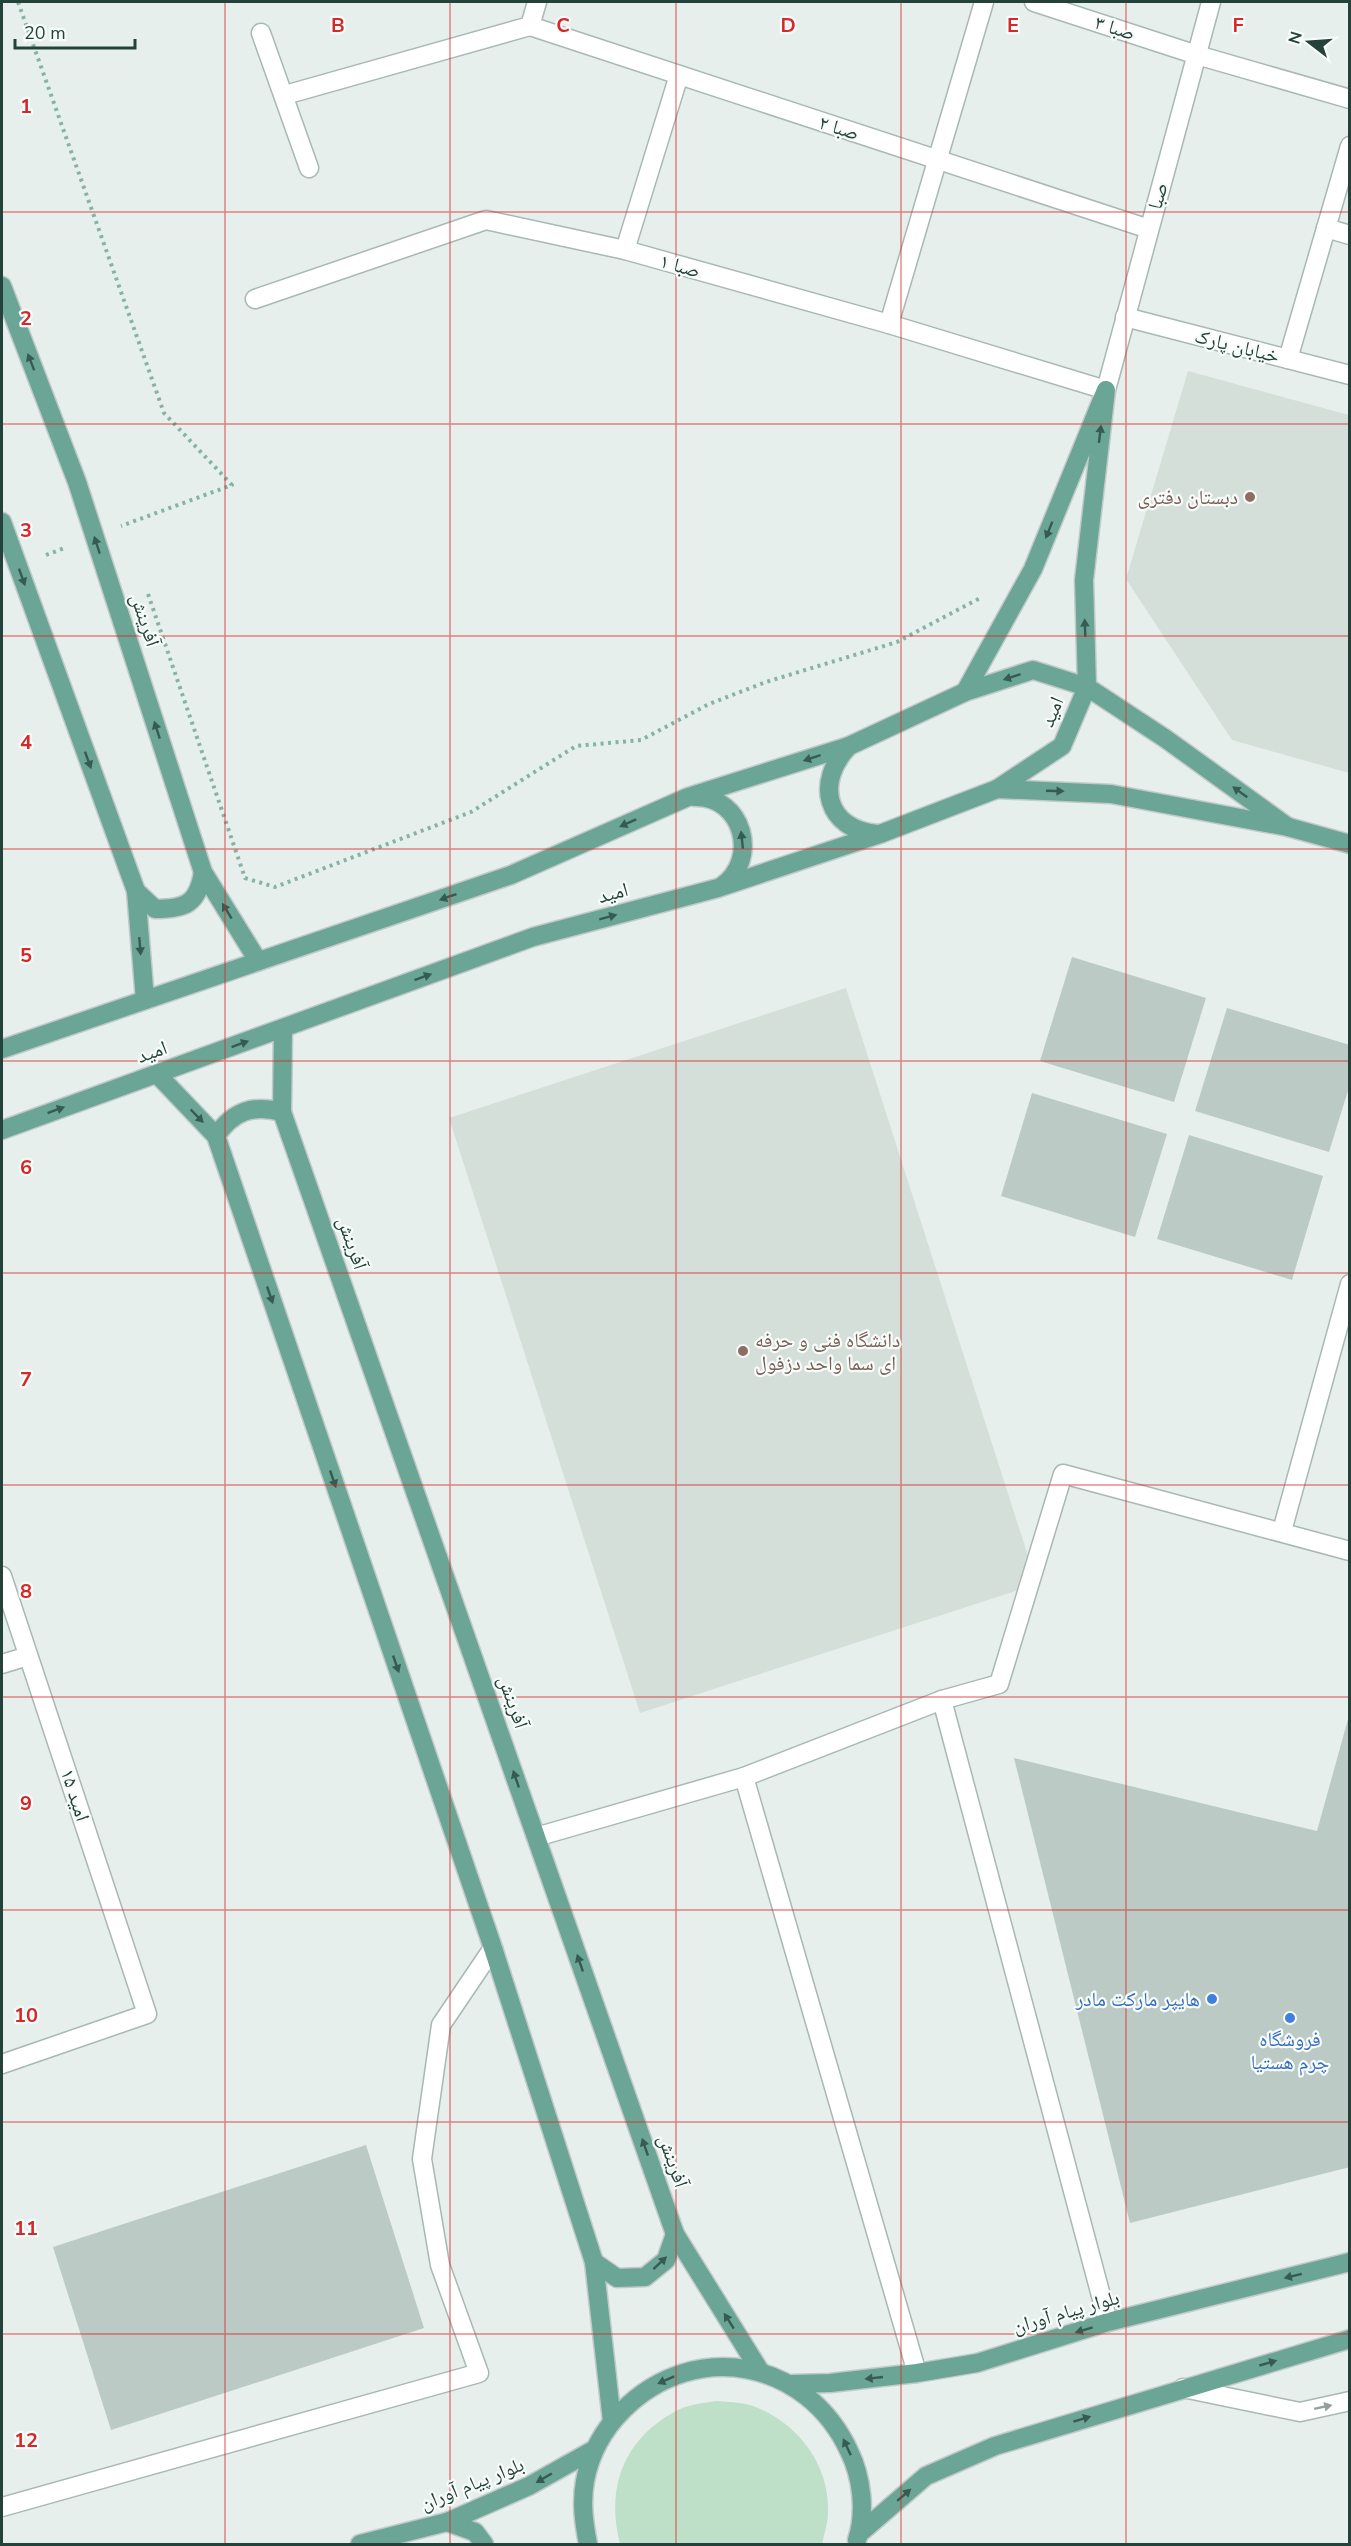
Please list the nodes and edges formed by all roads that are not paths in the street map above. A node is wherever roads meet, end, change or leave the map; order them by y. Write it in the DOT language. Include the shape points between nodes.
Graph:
graph roads {
  1 [pos="537,2"];
  2 [pos="984,2"];
  3 [pos="1034,2"];
  4 [pos="1211,2"];
  5 [pos="530,26"];
  6 [pos="261,33"];
  7 [pos="1197,55"];
  8 [pos="679,75"];
  9 [pos="285,95"];
  10 [pos="1350,99"];
  11 [pos="1350,146"];
  12 [pos="938,160"];
  13 [pos="309,168"];
  14 [pos="1326,228"];
  15 [pos="1149,229"];
  16 [pos="1350,235"];
  17 [pos="625,250"];
  18 [pos="2,286"];
  19 [pos="255,299"];
  20 [pos="1125,317"];
  21 [pos="889,324"];
  22 [pos="1288,359"];
  23 [pos="1350,375"];
  24 [pos="1106,390"];
  25 [pos="2,522"];
  26 [pos="1088,687"];
  27 [pos="965,692"];
  28 [pos="849,746"];
  29 [pos="997,789"];
  30 [pos="688,797"];
  31 [pos="1288,827"];
  32 [pos="880,834"];
  33 [pos="1350,844"];
  34 [pos="203,872"];
  35 [pos="718,888"];
  36 [pos="136,891"];
  37 [pos="258,962"];
  38 [pos="145,1000"];
  39 [pos="283,1028"];
  40 [pos="2,1049"];
  41 [pos="157,1074"];
  42 [pos="282,1112"];
  43 [pos="2,1130"];
  44 [pos="216,1136"];
  45 [pos="1350,1284"];
  46 [pos="1282,1531"];
  47 [pos="1350,1551"];
  48 [pos="2,1576"];
  49 [pos="28,1656"];
  50 [pos="2,1664"];
  51 [pos="942,1700"];
  52 [pos="744,1777"];
  53 [pos="536,1837"];
  54 [pos="493,1948"];
  55 [pos="2,2064"];
  56 [pos="675,2234"];
  57 [pos="594,2262"];
  58 [pos="1350,2262"];
  59 [pos="1108,2322"];
  60 [pos="1350,2339"];
  61 [pos="760,2371"];
  62 [pos="917,2373"];
  63 [pos="792,2384"];
  64 [pos="1183,2388"];
  65 [pos="1350,2401"];
  66 [pos="612,2421"];
  67 [pos="595,2449"];
  68 [pos="2,2507"];
  69 [pos="447,2522"];
  70 [pos="858,2539"];
  71 [pos="360,2544"];
  72 [pos="484,2544"];
  73 [pos="588,2544"];
  1 -- 5 [label="street"];
  2 -- 12 [label="street"];
  3 -- 7 [label="street, صبا ۳"];
  4 -- 7 [label="street, صبا"];
  5 -- 8 [label="street, صبا ۲"];
  5 -- 9 [label="street"];
  6 -- 9 [label="street"];
  7 -- 10 [label="street, صبا ۳"];
  7 -- 15 [label="street, صبا"];
  8 -- 12 [label="street, صبا ۲"];
  8 -- 17 [label="street"];
  9 -- 13 [label="street"];
  11 -- 14 [label="street"];
  12 -- 15 [label="street, صبا ۲"];
  12 -- 21 [label="street"];
  14 -- 16 [label="street"];
  14 -- 22 [label="street"];
  15 -- 20 [label="street, صبا"];
  17 -- 19 [label="street, صبا ۱" via="486,220"];
  17 -- 21 [label="street, صبا ۱"];
  34 -- 18 [label="main road, آفرینش, one-way" via="77,482"];
  20 -- 22 [label="street, خیابان پارک"];
  20 -- 24 [label="street, صبا"];
  21 -- 24 [label="street, صبا ۱"];
  22 -- 23 [label="street, خیابان پارک"];
  26 -- 24 [label="main road, one-way" via="1084,580"];
  24 -- 27 [label="main road, one-way" via="1033,569"];
  25 -- 36 [label="main road, one-way"];
  26 -- 27 [label="main road, امید, one-way" via="1033,670"];
  26 -- 29 [label="main road, امید" via="1062,746"];
  31 -- 26 [label="main road, one-way"];
  27 -- 28 [label="main road, امید"];
  28 -- 30 [label="main road, امید, one-way"];
  28 -- 32 [label="main road" via="830,772 831,802 838,817 850,827"];
  29 -- 31 [label="main road, one-way" via="1111,794"];
  29 -- 32 [label="main road, امید"];
  35 -- 30 [label="main road, one-way" via="739,867 744,837 730,810 702,797"];
  30 -- 37 [label="main road, امید, one-way" via="511,875"];
  31 -- 33 [label="main road"];
  32 -- 35 [label="main road, امید"];
  34 -- 36 [label="main road" via="201,887 192,900 178,909 155,909"];
  37 -- 34 [label="main road, آفرینش, one-way"];
  39 -- 35 [label="main road, امید, one-way" via="532,937"];
  36 -- 38 [label="main road, one-way"];
  37 -- 38 [label="main road, امید"];
  38 -- 40 [label="main road, امید"];
  41 -- 39 [label="main road, امید, one-way"];
  39 -- 42 [label="main road, آفرینش"];
  43 -- 41 [label="main road, امید, one-way"];
  41 -- 44 [label="main road, one-way"];
  42 -- 44 [label="main road" via="252,1108 237,1113"];
  53 -- 42 [label="main road, آفرینش, one-way"];
  44 -- 54 [label="main road, one-way"];
  45 -- 46 [label="street"];
  46 -- 47 [label="street"];
  46 -- 51 [label="street" via="1063,1474 999,1684"];
  48 -- 49 [label="street, امید ۱۵"];
  49 -- 50 [label="street"];
  49 -- 55 [label="street, امید ۱۵" via="147,2014"];
  51 -- 52 [label="street"];
  51 -- 59 [label="street"];
  52 -- 53 [label="street"];
  52 -- 62 [label="street"];
  56 -- 53 [label="main road, آفرینش, one-way"];
  54 -- 57 [label="main road"];
  54 -- 68 [label="street" via="441,2025 422,2159 440,2265 479,2373"];
  57 -- 56 [label="main road, one-way" via="617,2278 645,2277 666,2260"];
  61 -- 56 [label="main road, آفرینش, one-way"];
  57 -- 66 [label="main road"];
  58 -- 59 [label="main road, بلوار پیام آوران, one-way"];
  59 -- 62 [label="main road, بلوار پیام آوران, one-way" via="977,2363"];
  64 -- 60 [label="main road, one-way"];
  61 -- 63 [label="main road"];
  61 -- 66 [label="main road, one-way" via="727,2366 694,2369 663,2380 635,2397"];
  62 -- 63 [label="main road, بلوار پیام آوران, one-way"];
  70 -- 63 [label="main road, one-way" via="862,2498 855,2464 841,2432 819,2405"];
  64 -- 65 [label="street, one-way" via="1300,2412"];
  70 -- 64 [label="main road, one-way" via="926,2476 994,2446"];
  66 -- 67 [label="main road"];
  67 -- 69 [label="main road, بلوار پیام آوران, one-way" via="529,2486"];
  67 -- 73 [label="main road" via="585,2481 583,2514"];
  69 -- 71 [label="main road, بلوار پیام آوران"];
  69 -- 72 [label="main road" via="475,2532"];
}
